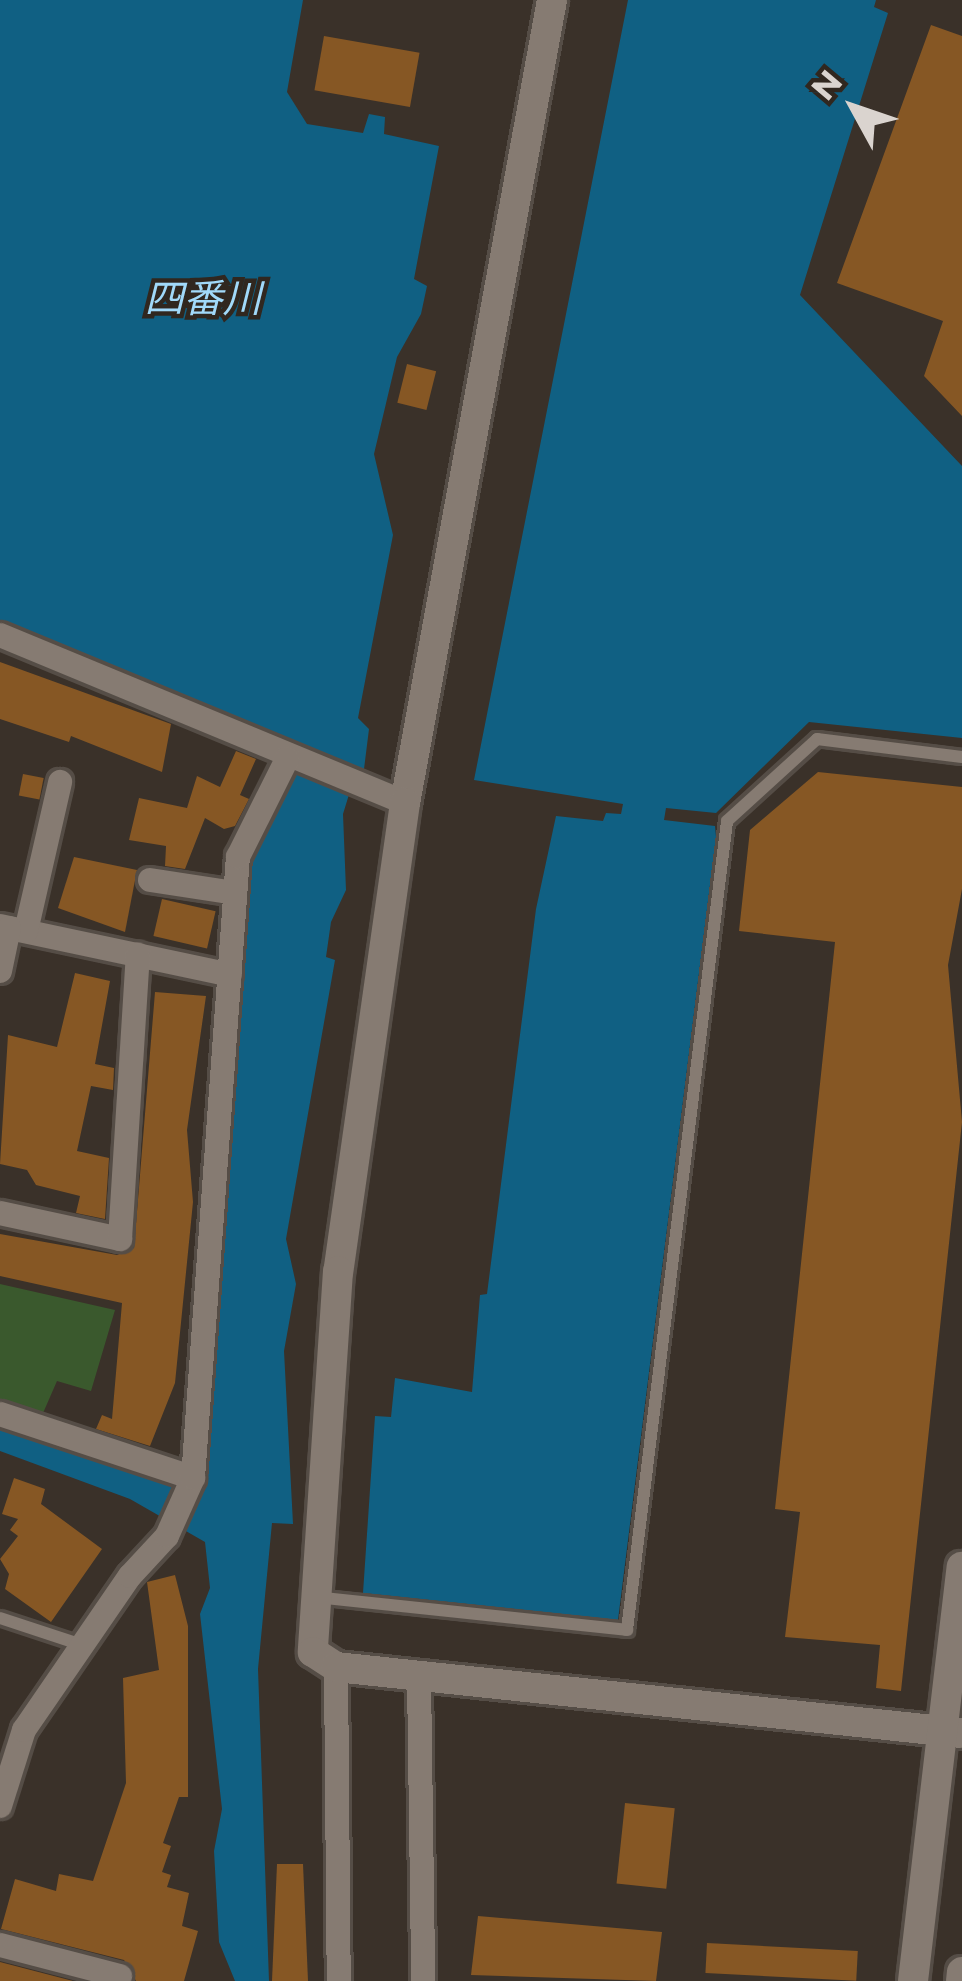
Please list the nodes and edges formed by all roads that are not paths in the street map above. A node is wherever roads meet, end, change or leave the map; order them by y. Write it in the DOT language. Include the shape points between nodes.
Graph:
graph roads {
  1 [pos="552,0"];
  2 [pos="0,635"];
  3 [pos="962,758"];
  4 [pos="291,760"];
  5 [pos="60,782"];
  6 [pos="405,803"];
  7 [pos="151,880"];
  8 [pos="236,893"];
  9 [pos="11,928"];
  10 [pos="138,955"];
  11 [pos="0,970"];
  12 [pos="230,975"];
  13 [pos="0,1213"];
  14 [pos="0,1414"];
  15 [pos="192,1481"];
  16 [pos="962,1567"];
  17 [pos="315,1597"];
  18 [pos="0,1618"];
  19 [pos="82,1646"];
  20 [pos="336,1667"];
  21 [pos="419,1677"];
  22 [pos="952,1732"];
  23 [pos="0,1804"];
  24 [pos="0,1945"];
  25 [pos="962,1972"];
  26 [pos="120,1976"];
  27 [pos="339,1981"];
  28 [pos="423,1981"];
  29 [pos="913,1981"];
  30 [pos="961,1981"];
  1 -- 6 [label="street"];
  2 -- 4 [label="street"];
  3 -- 17 [label="lane" via="817,739 727,821 627,1630"];
  4 -- 6 [label="street"];
  4 -- 8 [label="street" via="238,857"];
  5 -- 9 [label="street"];
  6 -- 17 [label="street" via="338,1271"];
  7 -- 8 [label="street"];
  8 -- 12 [label="street"];
  9 -- 10 [label="street"];
  9 -- 11 [label="street"];
  10 -- 12 [label="street"];
  10 -- 13 [label="street" via="120,1239"];
  12 -- 15 [label="street"];
  14 -- 15 [label="street"];
  15 -- 19 [label="street" via="174,1523"];
  16 -- 22 [label="street"];
  17 -- 20 [label="street" via="313,1652"];
  18 -- 19 [label="lane"];
  19 -- 23 [label="street" via="24,1730"];
  20 -- 21 [label="street"];
  20 -- 27 [label="street"];
  21 -- 22 [label="street"];
  21 -- 28 [label="street"];
  22 -- 29 [label="street"];
  24 -- 26 [label="street"];
  25 -- 30 [label="street"];
}
